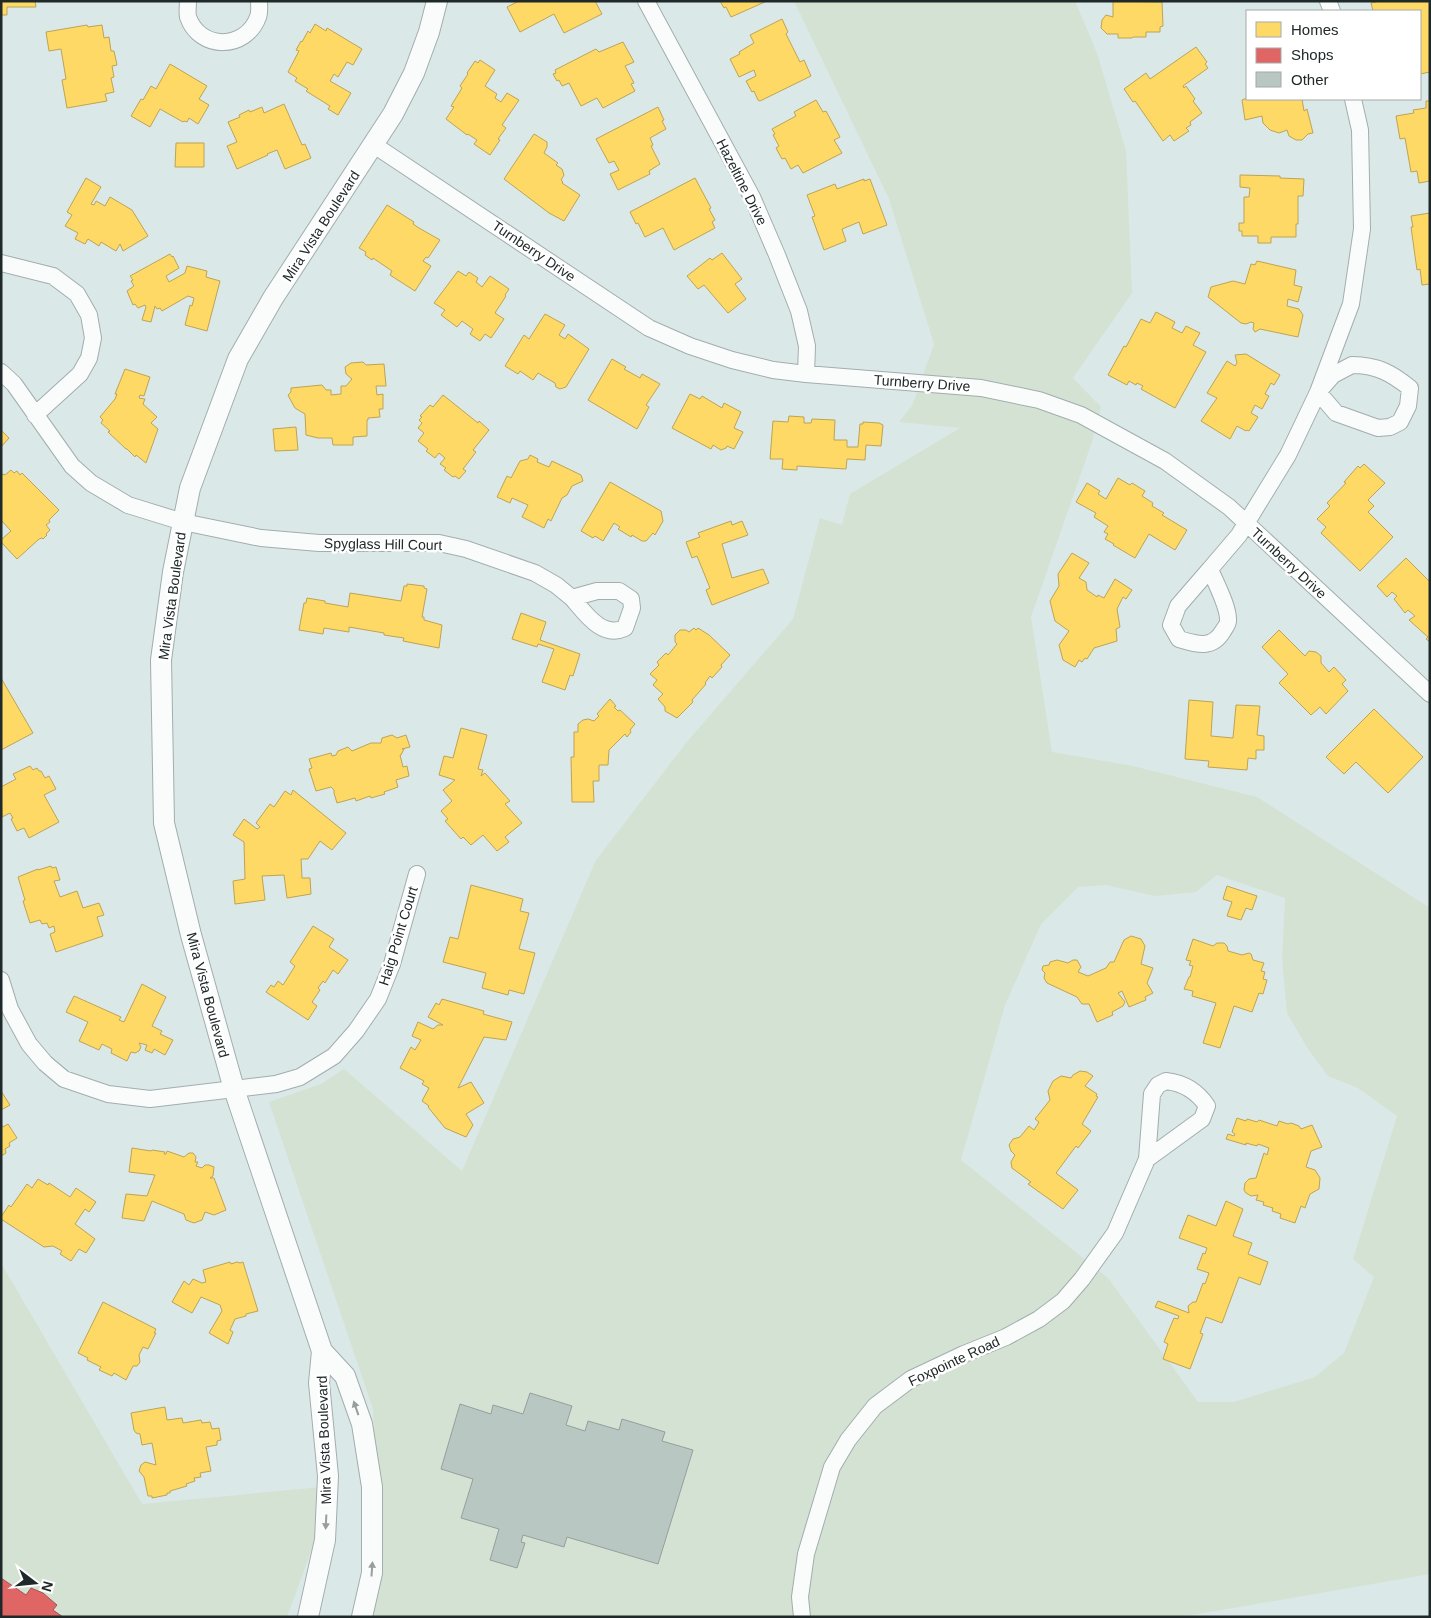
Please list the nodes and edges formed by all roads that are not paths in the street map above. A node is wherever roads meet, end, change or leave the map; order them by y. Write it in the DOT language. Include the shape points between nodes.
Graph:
graph roads {
  1 [pos="188,1"];
  2 [pos="259,1"];
  3 [pos="437,1"];
  4 [pos="646,1"];
  5 [pos="1354,100"];
  6 [pos="374,145"];
  7 [pos="1,263"];
  8 [pos="1,372"];
  9 [pos="806,374"];
  10 [pos="1318,392"];
  11 [pos="35,415"];
  12 [pos="183,522"];
  13 [pos="1246,523"];
  14 [pos="1210,569"];
  15 [pos="572,598"];
  16 [pos="1430,694"];
  17 [pos="417,874"];
  18 [pos="1,980"];
  19 [pos="234,1089"];
  20 [pos="1147,1160"];
  21 [pos="322,1351"];
  22 [pos="308,1617"];
  23 [pos="362,1617"];
  24 [pos="802,1617"];
  1 -- 2 [label="street" via="188,16 198,33 214,42 233,42 250,32 259,15"];
  3 -- 6 [label="street, Mira Vista Boulevard" via="414,73"];
  4 -- 9 [label="street, Hazeltine Drive" via="752,197 777,255 799,311 807,346"];
  5 -- 10 [label="street" via="1360,130 1362,229 1351,304"];
  6 -- 9 [label="street, Turnberry Drive" via="649,328 732,360"];
  6 -- 12 [label="street, Mira Vista Boulevard" via="273,298 238,359 190,488"];
  7 -- 11 [label="street" via="53,276 77,294 89,315 93,338 89,358 80,374"];
  8 -- 11 [label="street, Spyglass Hill Court" via="14,384"];
  9 -- 13 [label="street, Turnberry Drive" via="981,388 1039,400 1081,415 1164,461 1229,507"];
  10 -- 10 [label="street" via="1336,413 1378,428 1400,422 1408,406 1410,388 1368,365 1352,365 1333,375"];
  10 -- 13 [label="street" via="1288,455"];
  11 -- 12 [label="street, Spyglass Hill Court" via="72,466 91,483 128,505"];
  12 -- 15 [label="street, Spyglass Hill Court" via="261,538 319,543 439,543 535,573"];
  12 -- 19 [label="street, Mira Vista Boulevard" via="161,660 164,823"];
  13 -- 14 [label="street"];
  13 -- 16 [label="street, Turnberry Drive"];
  17 -- 19 [label="street, Haig Point Court" via="392,964 378,999 356,1031 334,1056 300,1077 276,1084"];
  18 -- 19 [label="street, Haig Point Court" via="10,1009 30,1044 64,1079 108,1094 150,1099"];
  19 -- 21 [label="street, Mira Vista Boulevard"];
  20 -- 20 [label="street, Foxpointe Road" via="1202,1119 1207,1106 1202,1097 1179,1083 1166,1081 1158,1085 1152,1094"];
  20 -- 24 [label="street, Foxpointe Road" via="1114,1233 1063,1301 1006,1337 911,1379 875,1406 848,1440 832,1466 806,1554 800,1597"];
  21 -- 22 [label="street, Mira Vista Boulevard, one-way" via="319,1383 328,1476 325,1540"];
  23 -- 21 [label="street, Mira Vista Boulevard, one-way" via="372,1573 372,1487 362,1424 346,1376"];
}
